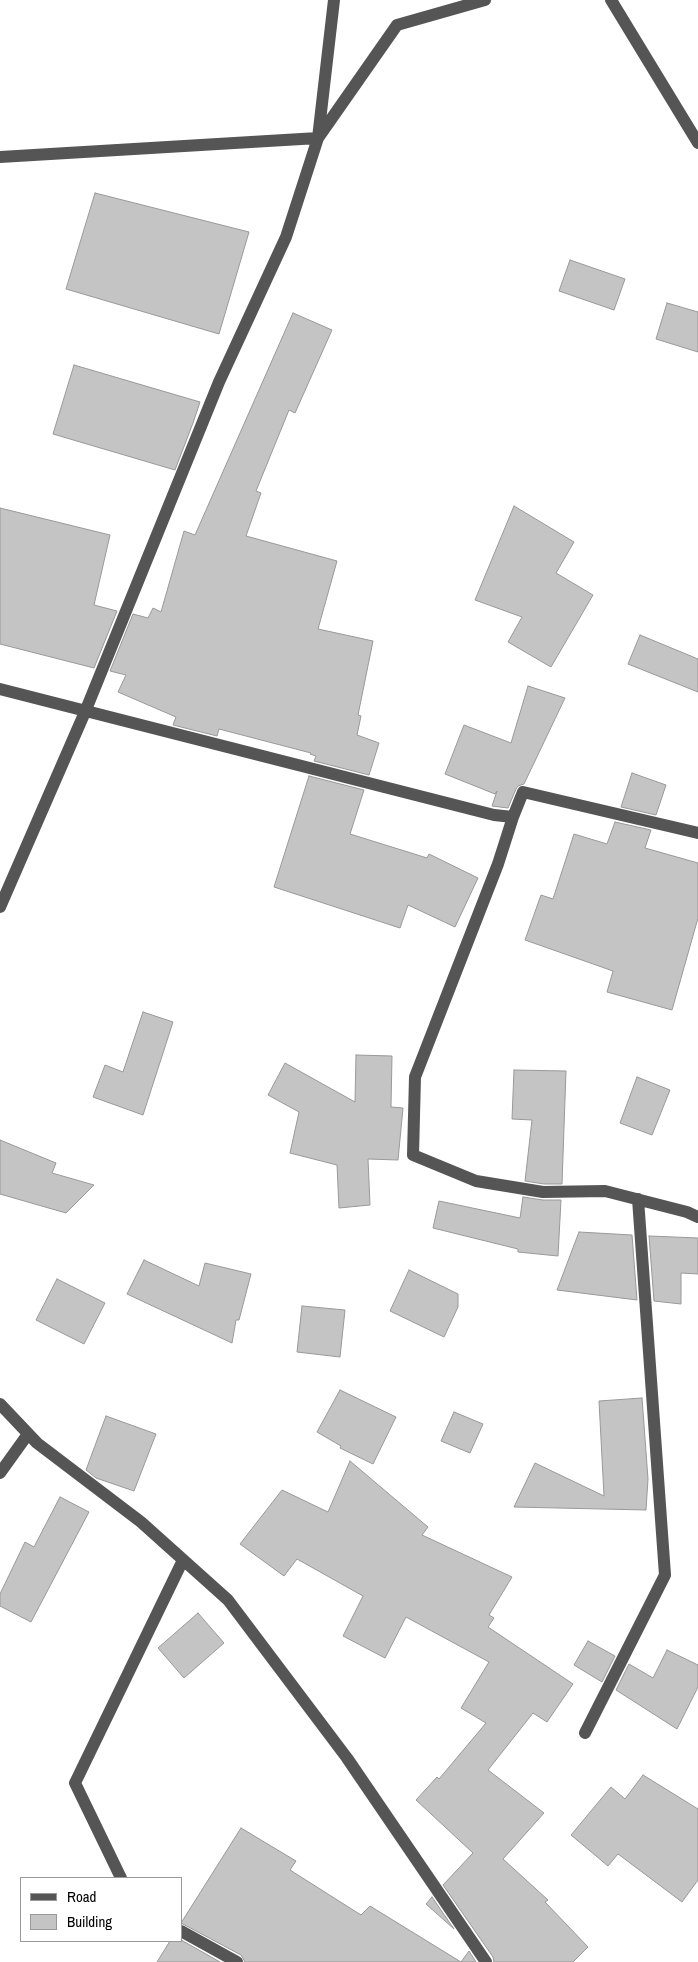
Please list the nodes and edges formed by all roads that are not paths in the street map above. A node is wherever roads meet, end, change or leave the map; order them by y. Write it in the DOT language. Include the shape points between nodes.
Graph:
graph roads {
  1 [pos="334,0"];
  2 [pos="485,0"];
  3 [pos="611,0"];
  4 [pos="318,138"];
  5 [pos="698,143"];
  6 [pos="0,157"];
  7 [pos="0,689"];
  8 [pos="85,712"];
  9 [pos="514,817"];
  10 [pos="698,833"];
  11 [pos="0,907"];
  12 [pos="638,1199"];
  13 [pos="698,1217"];
  14 [pos="0,1404"];
  15 [pos="28,1434"];
  16 [pos="0,1473"];
  17 [pos="183,1560"];
  18 [pos="585,1733"];
  19 [pos="121,1877"];
  20 [pos="182,1931"];
  21 [pos="237,1962"];
  22 [pos="486,1962"];
  1 -- 4 [label="street"];
  2 -- 4 [label="street" via="397,25"];
  3 -- 5 [label="street"];
  4 -- 6 [label="street"];
  4 -- 8 [label="street" via="286,237 220,382"];
  7 -- 8 [label="street"];
  8 -- 9 [label="street" via="494,815"];
  8 -- 11 [label="street"];
  9 -- 10 [label="street" via="523,792"];
  9 -- 12 [label="street" via="415,1077 413,1155 476,1181 543,1192 605,1191"];
  12 -- 13 [label="street"];
  12 -- 18 [label="street" via="665,1575"];
  14 -- 15 [label="street"];
  15 -- 16 [label="street"];
  15 -- 17 [label="street" via="141,1522"];
  17 -- 19 [label="street" via="75,1782"];
  17 -- 22 [label="street" via="228,1600 342,1750"];
  20 -- 21 [label="street"];
}
